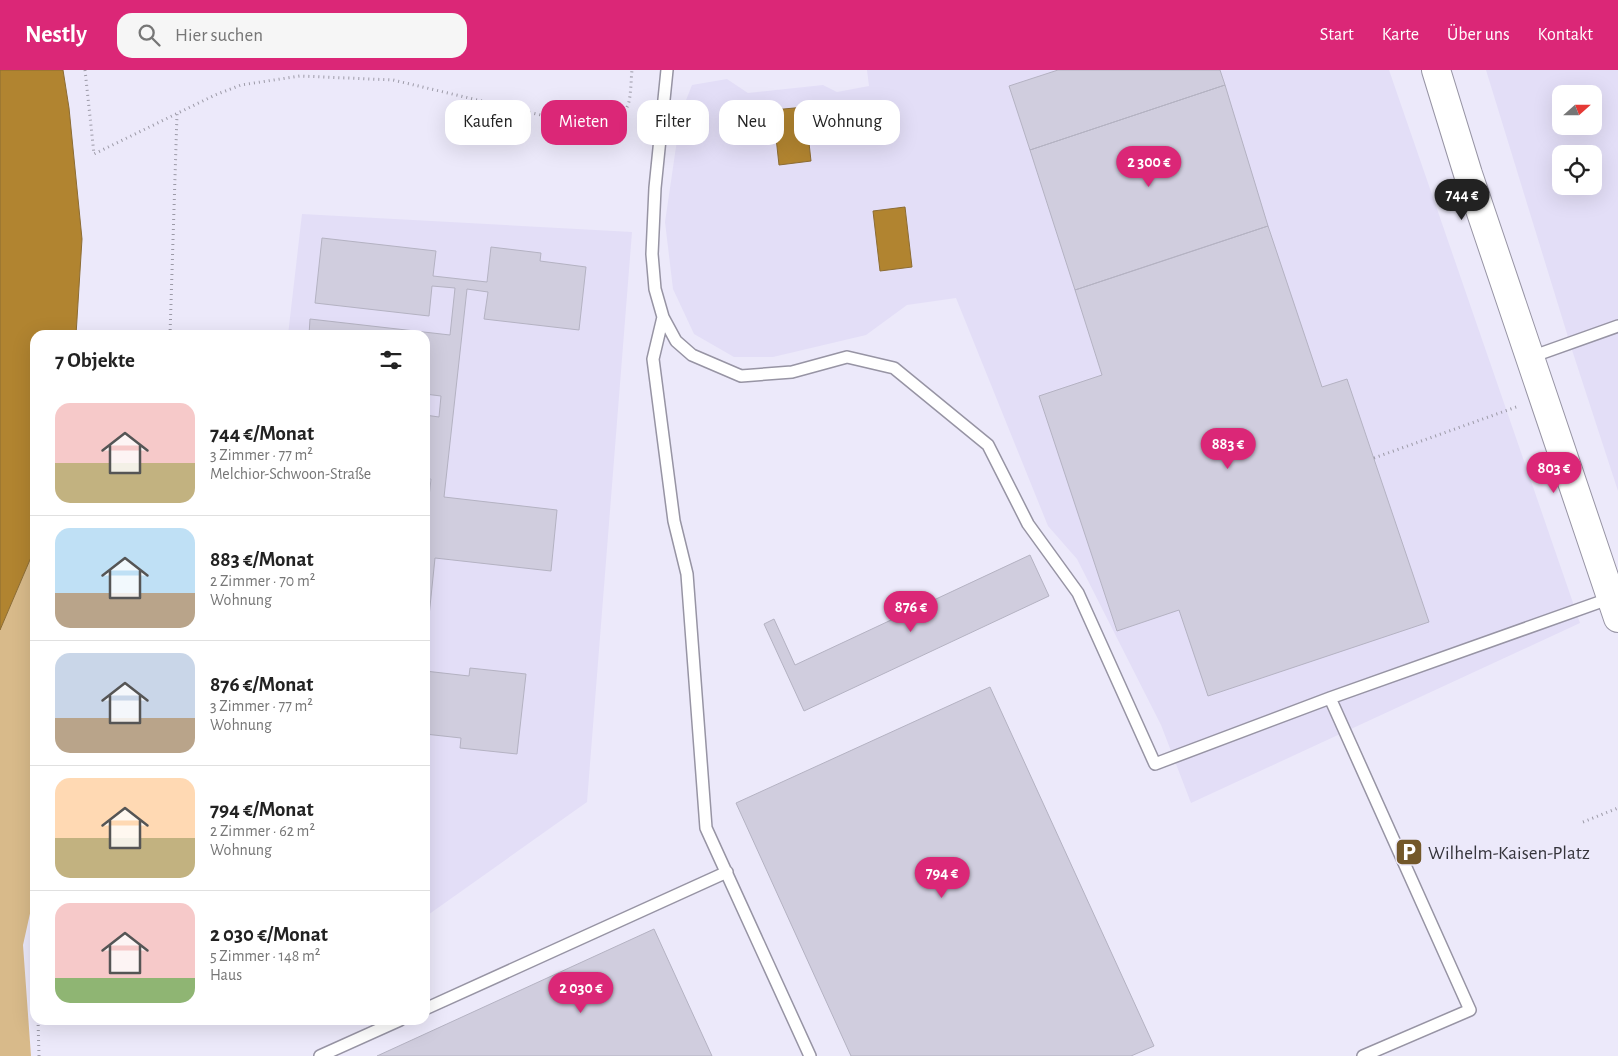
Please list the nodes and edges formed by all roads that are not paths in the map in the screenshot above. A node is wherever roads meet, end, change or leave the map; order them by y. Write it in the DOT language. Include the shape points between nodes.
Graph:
graph roads {
  1 [pos="668,70"];
  2 [pos="1436,70"];
  3 [pos="663,317"];
  4 [pos="1618,326"];
  5 [pos="1531,357"];
  6 [pos="1614,608"];
  7 [pos="1330,698"];
  8 [pos="727,872"];
  9 [pos="430,1006"];
  10 [pos="389,1025"];
  11 [pos="320,1056"];
  12 [pos="810,1056"];
  13 [pos="1363,1056"];
  1 -- 3 [label="lane" via="654,188 652,254 655,289"];
  2 -- 5 [label="main road"];
  3 -- 7 [label="lane" via="676,341 692,355 741,376 792,372 847,357 894,368 988,444 1028,524 1078,593 1155,764"];
  3 -- 8 [label="lane" via="653,359 674,521 687,574 706,828"];
  4 -- 5 [label="lane"];
  5 -- 6 [label="main road"];
  6 -- 7 [label="lane"];
  7 -- 13 [label="lane" via="1470,1010"];
  8 -- 9 [label="lane"];
  8 -- 12 [label="lane"];
  10 -- 11 [label="lane"];
}
